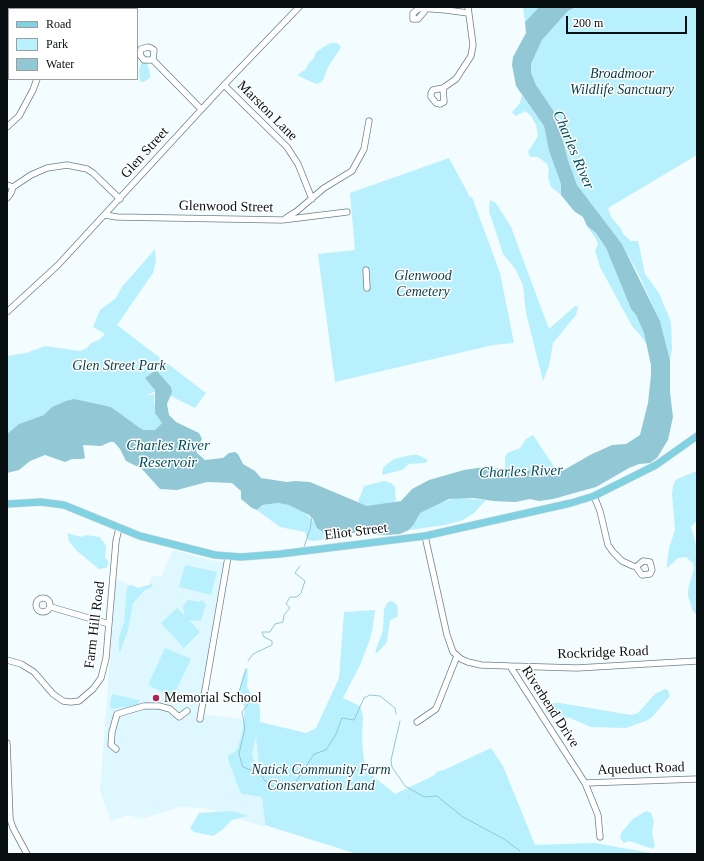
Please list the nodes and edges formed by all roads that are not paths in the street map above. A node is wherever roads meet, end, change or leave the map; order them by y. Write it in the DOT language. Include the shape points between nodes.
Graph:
graph roads {
  1 [pos="299,7"];
  2 [pos="424,9"];
  3 [pos="468,10"];
  4 [pos="153,60"];
  5 [pos="37,80"];
  6 [pos="224,85"];
  7 [pos="443,88"];
  8 [pos="201,109"];
  9 [pos="369,121"];
  10 [pos="7,128"];
  11 [pos="10,186"];
  12 [pos="7,198"];
  13 [pos="312,198"];
  14 [pos="120,200"];
  15 [pos="347,212"];
  16 [pos="105,215"];
  17 [pos="282,220"];
  18 [pos="366,270"];
  19 [pos="367,288"];
  20 [pos="7,312"];
  21 [pos="697,436"];
  22 [pos="594,496"];
  23 [pos="7,504"];
  24 [pos="119,528"];
  25 [pos="425,536"];
  26 [pos="228,557"];
  27 [pos="636,567"];
  28 [pos="50,607"];
  29 [pos="109,624"];
  30 [pos="457,656"];
  31 [pos="7,660"];
  32 [pos="697,661"];
  33 [pos="510,666"];
  34 [pos="187,711"];
  35 [pos="200,719"];
  36 [pos="417,722"];
  37 [pos="7,743"];
  38 [pos="116,749"];
  39 [pos="697,778"];
  40 [pos="585,783"];
  41 [pos="600,837"];
  42 [pos="27,854"];
  1 -- 6 [label="street, Glen Street"];
  2 -- 3 [label="street"];
  3 -- 7 [label="street" via="472,34 471,56 456,79"];
  4 -- 8 [label="street"];
  5 -- 10 [label="street" via="19,116"];
  6 -- 8 [label="street, Glen Street"];
  6 -- 13 [label="street, Marston Lane" via="287,147 298,164"];
  8 -- 14 [label="street, Glen Street"];
  9 -- 13 [label="street" via="364,149 352,171"];
  11 -- 12 [label="street" via="11,193"];
  11 -- 14 [label="street" via="47,168 67,165 87,169"];
  13 -- 17 [label="street"];
  14 -- 16 [label="street, Glen Street"];
  15 -- 17 [label="street, Glenwood Street"];
  16 -- 17 [label="street, Glenwood Street"];
  16 -- 20 [label="street, Glen Street" via="36,287"];
  18 -- 19 [label="street"];
  21 -- 22 [label="main road, Eliot Street" via="656,465"];
  22 -- 25 [label="main road, Eliot Street"];
  22 -- 27 [label="street" via="608,545 622,561"];
  23 -- 24 [label="main road, Eliot Street" via="58,504"];
  24 -- 26 [label="main road, Eliot Street" via="168,544"];
  24 -- 29 [label="street, Farm Hill Road"];
  25 -- 26 [label="main road, Eliot Street" via="283,554"];
  25 -- 30 [label="street" via="447,635"];
  26 -- 35 [label="street"];
  28 -- 29 [label="street"];
  29 -- 31 [label="street, Farm Hill Road" via="103,673 93,689 79,701 60,699 34,672 21,664"];
  30 -- 33 [label="street, Riverbend Drive" via="481,665"];
  30 -- 36 [label="street" via="436,709"];
  32 -- 33 [label="street, Rockridge Road" via="577,668"];
  33 -- 40 [label="street, Riverbend Drive"];
  34 -- 38 [label="street" via="179,717 170,709 144,706 117,714 111,745"];
  37 -- 42 [label="street" via="10,819"];
  39 -- 40 [label="street, Aqueduct Road"];
  40 -- 41 [label="street, Riverbend Drive" via="598,815"];
}
